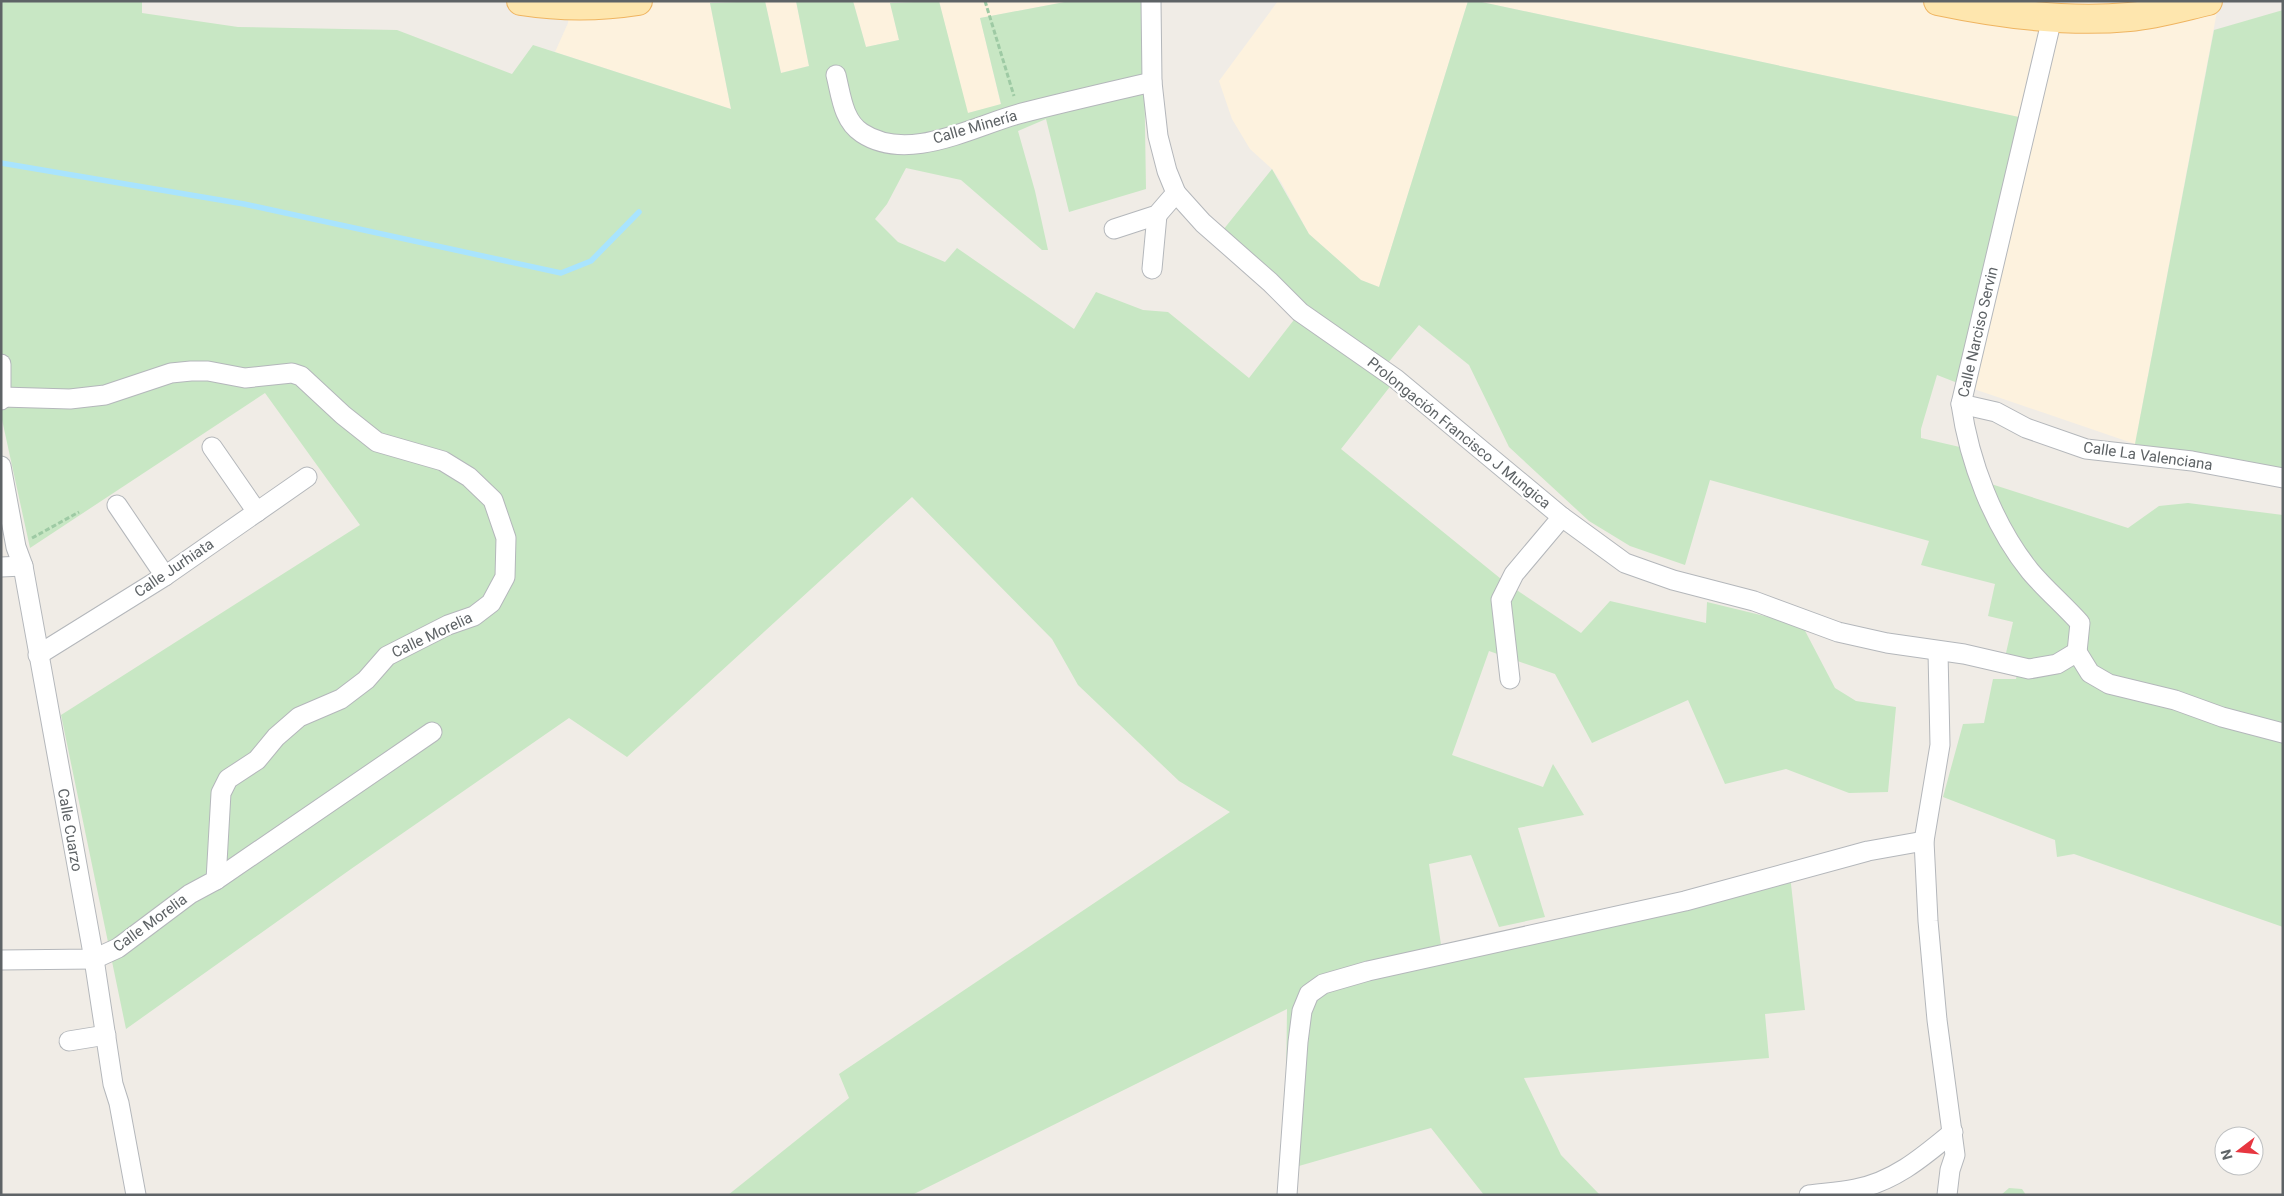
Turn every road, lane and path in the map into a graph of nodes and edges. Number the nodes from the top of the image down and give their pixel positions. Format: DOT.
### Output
graph roads {
  1 [pos="522,1"];
  2 [pos="638,1"];
  3 [pos="985,1"];
  4 [pos="1151,1"];
  5 [pos="1938,1"];
  6 [pos="2208,1"];
  7 [pos="2052,18"];
  8 [pos="836,75"];
  9 [pos="1152,82"];
  10 [pos="1020,114"];
  11 [pos="1176,192"];
  12 [pos="1157,215"];
  13 [pos="1114,229"];
  14 [pos="1152,269"];
  15 [pos="1,364"];
  16 [pos="1,398"];
  17 [pos="1961,404"];
  18 [pos="212,447"];
  19 [pos="1,466"];
  20 [pos="307,477"];
  21 [pos="2283,478"];
  22 [pos="117,505"];
  23 [pos="79,512"];
  24 [pos="257,512"];
  25 [pos="1562,517"];
  26 [pos="16,547"];
  27 [pos="24,566"];
  28 [pos="1,567"];
  29 [pos="164,576"];
  30 [pos="1938,652"];
  31 [pos="2077,652"];
  32 [pos="38,655"];
  33 [pos="1510,679"];
  34 [pos="432,732"];
  35 [pos="2283,733"];
  36 [pos="1924,841"];
  37 [pos="216,880"];
  38 [pos="94,959"];
  39 [pos="1,960"];
  40 [pos="106,1035"];
  41 [pos="69,1041"];
  42 [pos="1953,1132"];
  43 [pos="136,1195"];
  44 [pos="1287,1195"];
  45 [pos="1809,1195"];
  46 [pos="1947,1195"];
  1 -- 2 [label="main road"];
  3 -- 10 [label="path"];
  4 -- 9 [label="street, Prolongación Francisco J Mungica"];
  5 -- 7 [label="main road"];
  6 -- 7 [label="main road"];
  7 -- 17 [label="street, Calle Narciso Servin"];
  8 -- 10 [label="street, Calle Minería"];
  9 -- 10 [label="street, Calle Minería"];
  9 -- 11 [label="street, Prolongación Francisco J Mungica"];
  11 -- 12 [label="street"];
  11 -- 25 [label="street, Prolongación Francisco J Mungica"];
  12 -- 13 [label="street"];
  12 -- 14 [label="street"];
  15 -- 16 [label="street"];
  16 -- 37 [label="street, Calle Morelia"];
  17 -- 21 [label="street, Calle La Valenciana"];
  17 -- 31 [label="street, Calle Narciso Servin"];
  18 -- 24 [label="street"];
  19 -- 26 [label="street, Calle Cuarzo"];
  20 -- 24 [label="street, Calle Jurhiata"];
  22 -- 29 [label="street"];
  23 -- 26 [label="path"];
  24 -- 29 [label="street, Calle Jurhiata"];
  25 -- 30 [label="street, Prolongación Francisco J Mungica"];
  25 -- 33 [label="street"];
  26 -- 27 [label="street, Calle Cuarzo"];
  27 -- 28 [label="street"];
  27 -- 32 [label="street, Calle Cuarzo"];
  29 -- 32 [label="street, Calle Jurhiata"];
  30 -- 31 [label="street"];
  30 -- 36 [label="street"];
  31 -- 35 [label="street"];
  32 -- 38 [label="street, Calle Cuarzo"];
  34 -- 37 [label="street"];
  36 -- 42 [label="street"];
  36 -- 44 [label="street"];
  37 -- 38 [label="street, Calle Morelia"];
  38 -- 39 [label="street, Calle Morelia"];
  38 -- 40 [label="street, Calle Cuarzo"];
  40 -- 41 [label="street"];
  40 -- 43 [label="street, Calle Cuarzo"];
  42 -- 45 [label="street"];
  42 -- 46 [label="street"];
}
